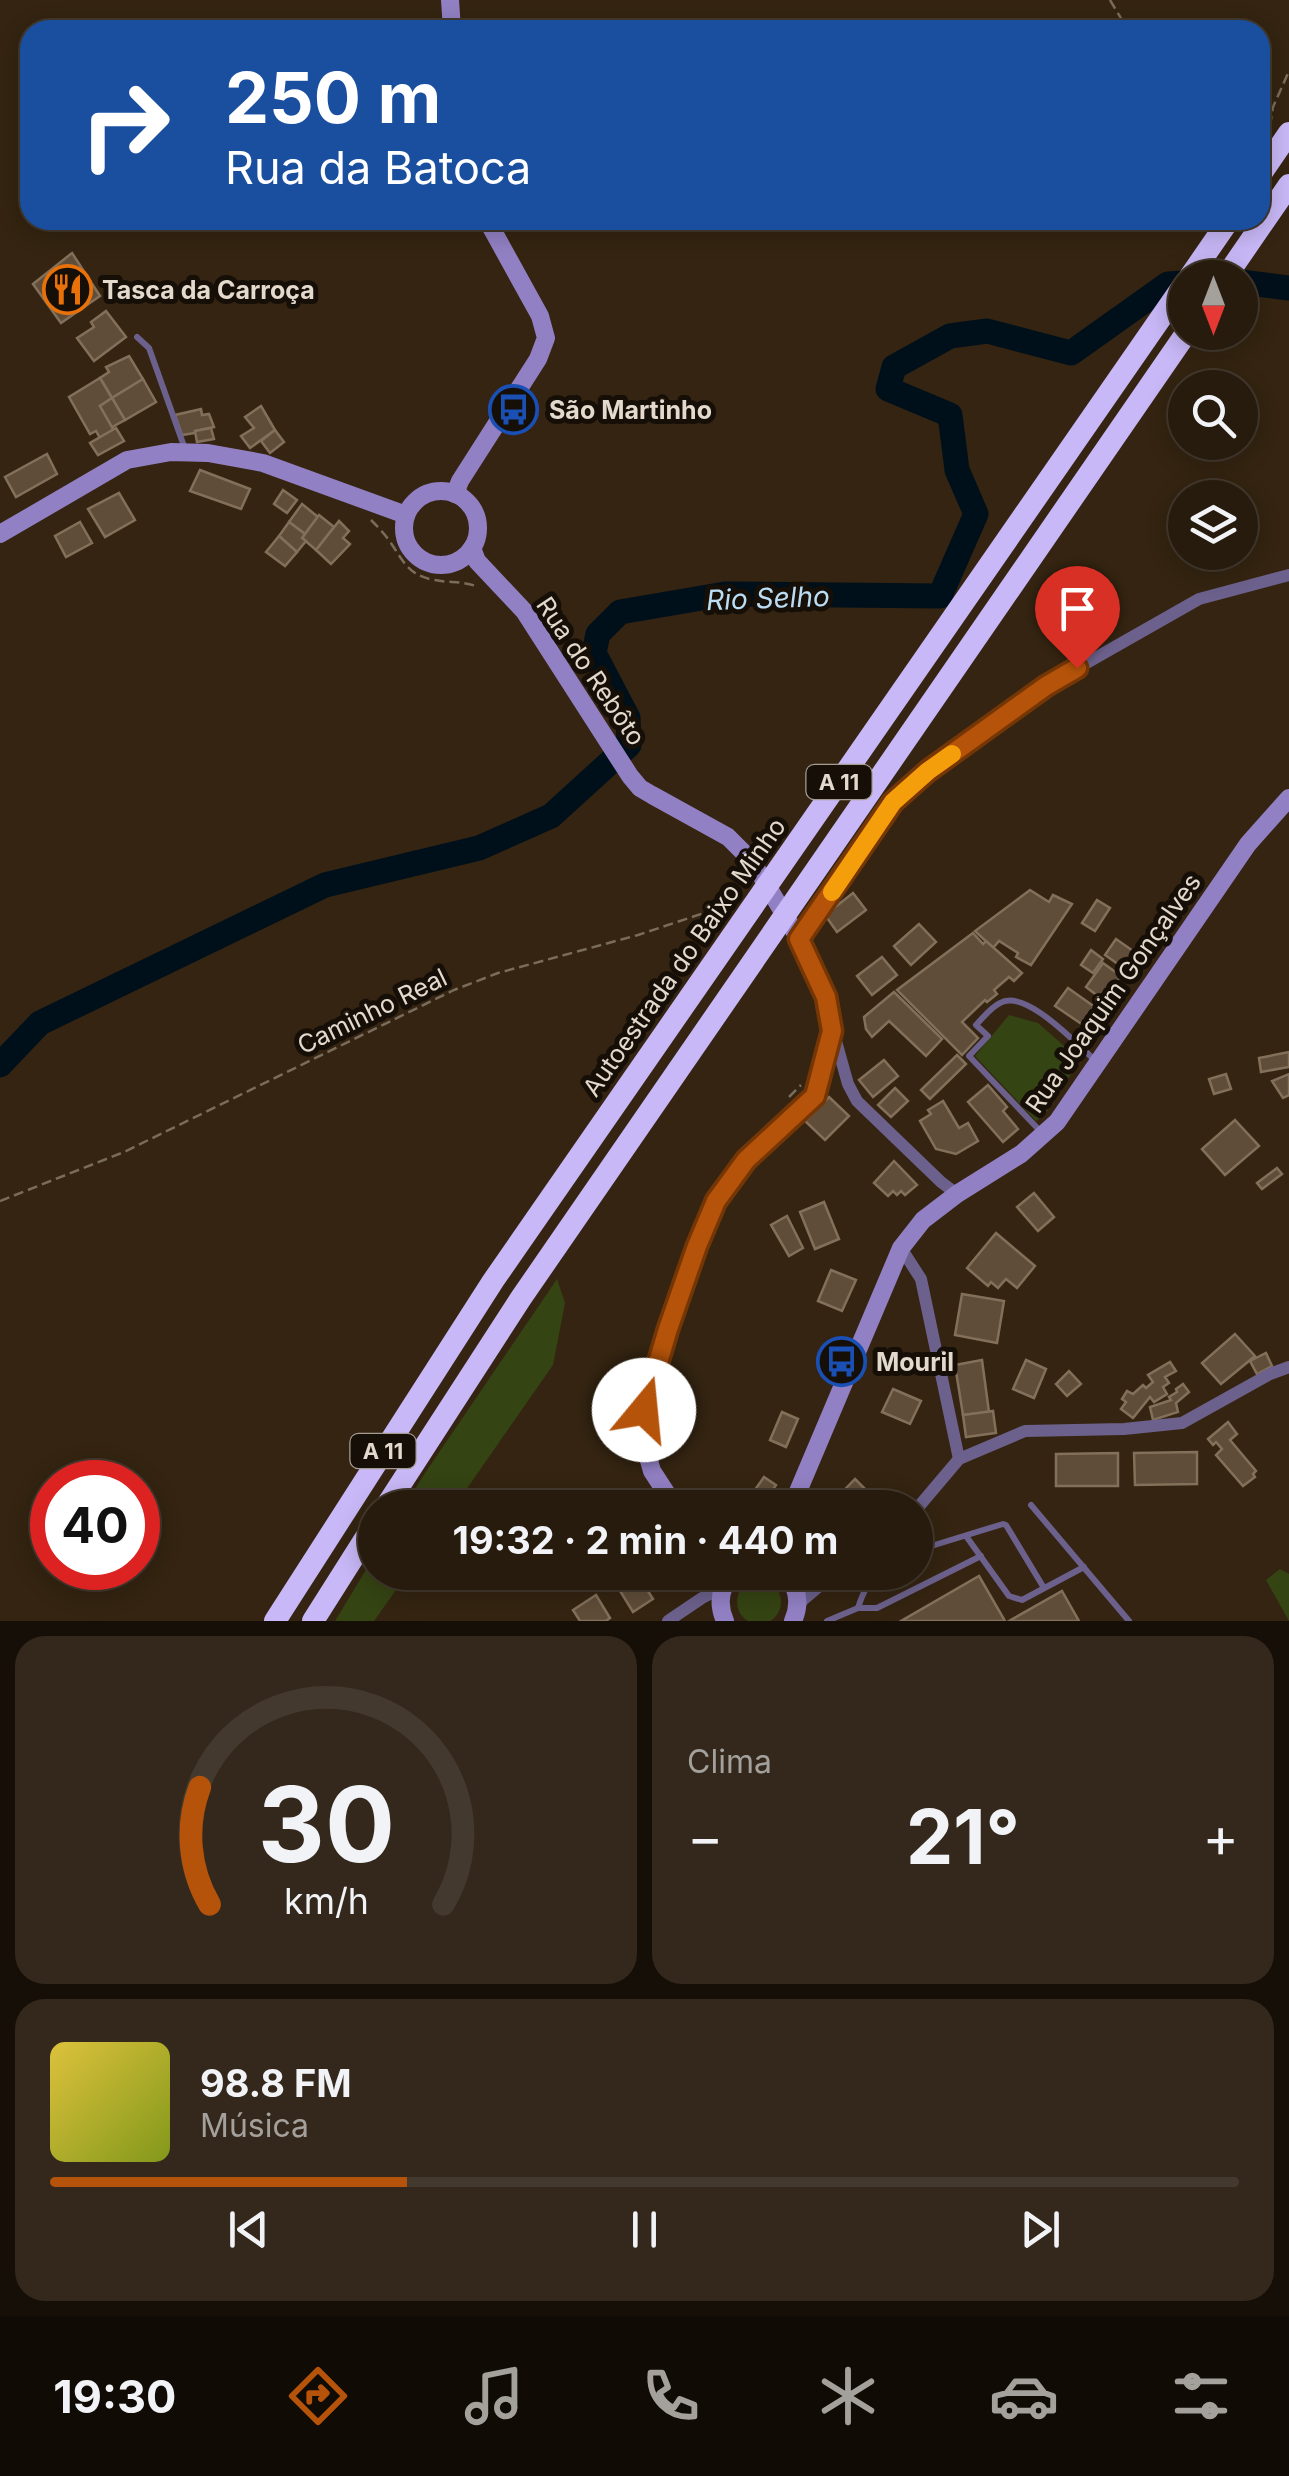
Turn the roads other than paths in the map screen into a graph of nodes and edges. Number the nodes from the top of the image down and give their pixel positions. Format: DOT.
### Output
graph roads {
  1 [pos="1289,185"];
  2 [pos="1282,202"];
  3 [pos="493,230"];
  4 [pos="1221,230"];
  5 [pos="1261,230"];
  6 [pos="1201,260"];
  7 [pos="1239,260"];
  8 [pos="1168,307"];
  9 [pos="137,337"];
  10 [pos="1175,350"];
  11 [pos="186,452"];
  12 [pos="456,494"];
  13 [pos="406,515"];
  14 [pos="0,534"];
  15 [pos="472,548"];
  16 [pos="1289,575"];
  17 [pos="1289,798"];
  18 [pos="799,939"];
  19 [pos="832,1031"];
  20 [pos="1098,1062"];
  21 [pos="1044,1134"];
  22 [pos="957,1194"];
  23 [pos="901,1248"];
  24 [pos="1289,1367"];
  25 [pos="959,1460"];
  26 [pos="397,1490"];
  27 [pos="664,1490"];
  28 [pos="799,1490"];
  29 [pos="933,1490"];
  30 [pos="1032,1505"];
  31 [pos="966,1536"];
  32 [pos="933,1546"];
  33 [pos="358,1549"];
  34 [pos="981,1556"];
  35 [pos="1084,1568"];
  36 [pos="1044,1588"];
  37 [pos="712,1590"];
  38 [pos="723,1590"];
  39 [pos="795,1590"];
  40 [pos="817,1590"];
  41 [pos="865,1590"];
  42 [pos="858,1608"];
  43 [pos="848,1612"];
  44 [pos="797,1616"];
  45 [pos="721,1618"];
  46 [pos="829,1620"];
  47 [pos="275,1621"];
  48 [pos="312,1621"];
  49 [pos="668,1621"];
  50 [pos="852,1621"];
  51 [pos="1128,1621"];
  1 -- 2 [label="highway"];
  3 -- 12 [label="street"];
  4 -- 6 [label="highway, Autoestrada do Baixo Minho / A 11"];
  5 -- 7 [label="highway"];
  8 -- 47 [label="highway, Autoestrada do Baixo Minho / A 11"];
  9 -- 11 [label="lane"];
  10 -- 26 [label="highway, A 11"];
  11 -- 13 [label="street"];
  11 -- 14 [label="street"];
  12 -- 13 [label="street"];
  12 -- 15 [label="street"];
  13 -- 15 [label="street"];
  15 -- 18 [label="street, Rua do Rebôto"];
  16 -- 18 [label="street"];
  17 -- 20 [label="street, Rua Joaquim Gonçalves"];
  18 -- 19 [label="street"];
  19 -- 22 [label="street"];
  19 -- 27 [label="street"];
  20 -- 21 [label="street, Rua Joaquim Gonçalves"];
  20 -- 21 [label="lane"];
  21 -- 22 [label="street, Rua Joaquim Gonçalves"];
  22 -- 23 [label="street, Rua Joaquim Gonçalves"];
  23 -- 25 [label="street"];
  23 -- 28 [label="street, Rua Joaquim Gonçalves"];
  24 -- 25 [label="street"];
  25 -- 29 [label="street"];
  30 -- 35 [label="lane"];
  31 -- 32 [label="lane"];
  31 -- 34 [label="lane"];
  31 -- 36 [label="lane"];
  33 -- 48 [label="highway"];
  34 -- 36 [label="lane"];
  34 -- 42 [label="lane"];
  35 -- 36 [label="lane"];
  35 -- 51 [label="lane"];
  37 -- 49 [label="street"];
  38 -- 45 [label="street"];
  39 -- 44 [label="street"];
  40 -- 44 [label="street"];
  41 -- 42 [label="lane"];
  42 -- 43 [label="lane"];
  43 -- 46 [label="lane"];
  43 -- 50 [label="lane"];
}
